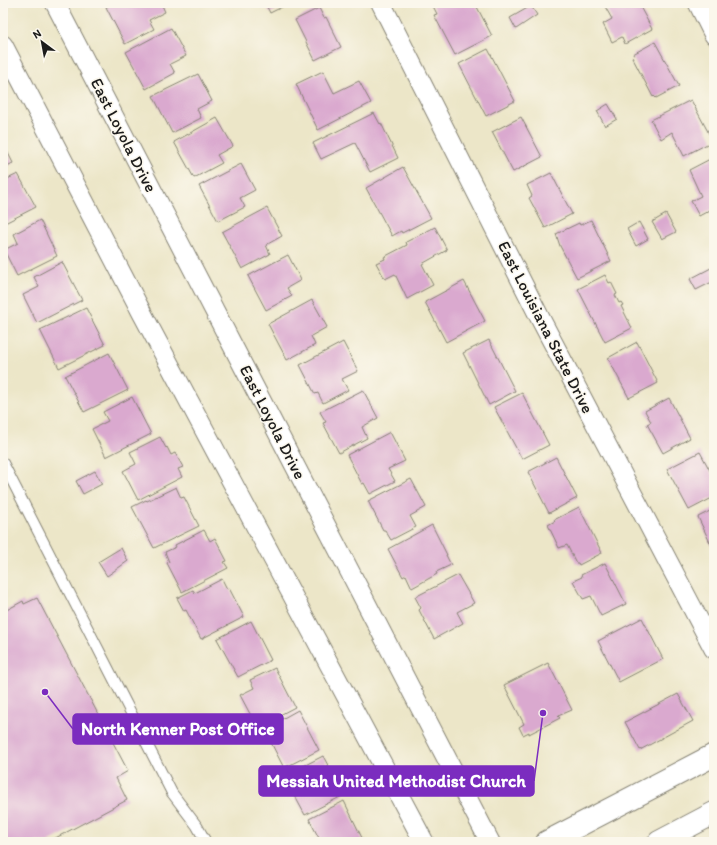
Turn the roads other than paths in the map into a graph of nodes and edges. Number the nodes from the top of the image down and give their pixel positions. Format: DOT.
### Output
graph roads {
  1 [pos="55,3"];
  2 [pos="381,3"];
  3 [pos="698,3"];
  4 [pos="714,35"];
  5 [pos="3,45"];
  6 [pos="3,463"];
  7 [pos="714,649"];
  8 [pos="714,755"];
  9 [pos="714,813"];
  10 [pos="206,842"];
  11 [pos="424,842"];
  12 [pos="490,842"];
  13 [pos="548,842"];
  14 [pos="659,842"];
  1 -- 12 [label="street, East Loyola Drive"];
  2 -- 7 [label="street, East Louisiana State Drive"];
  3 -- 4 [label="street"];
  5 -- 11 [label="street"];
  6 -- 10 [label="lane"];
  8 -- 13 [label="main road"];
  9 -- 14 [label="main road"];
}
